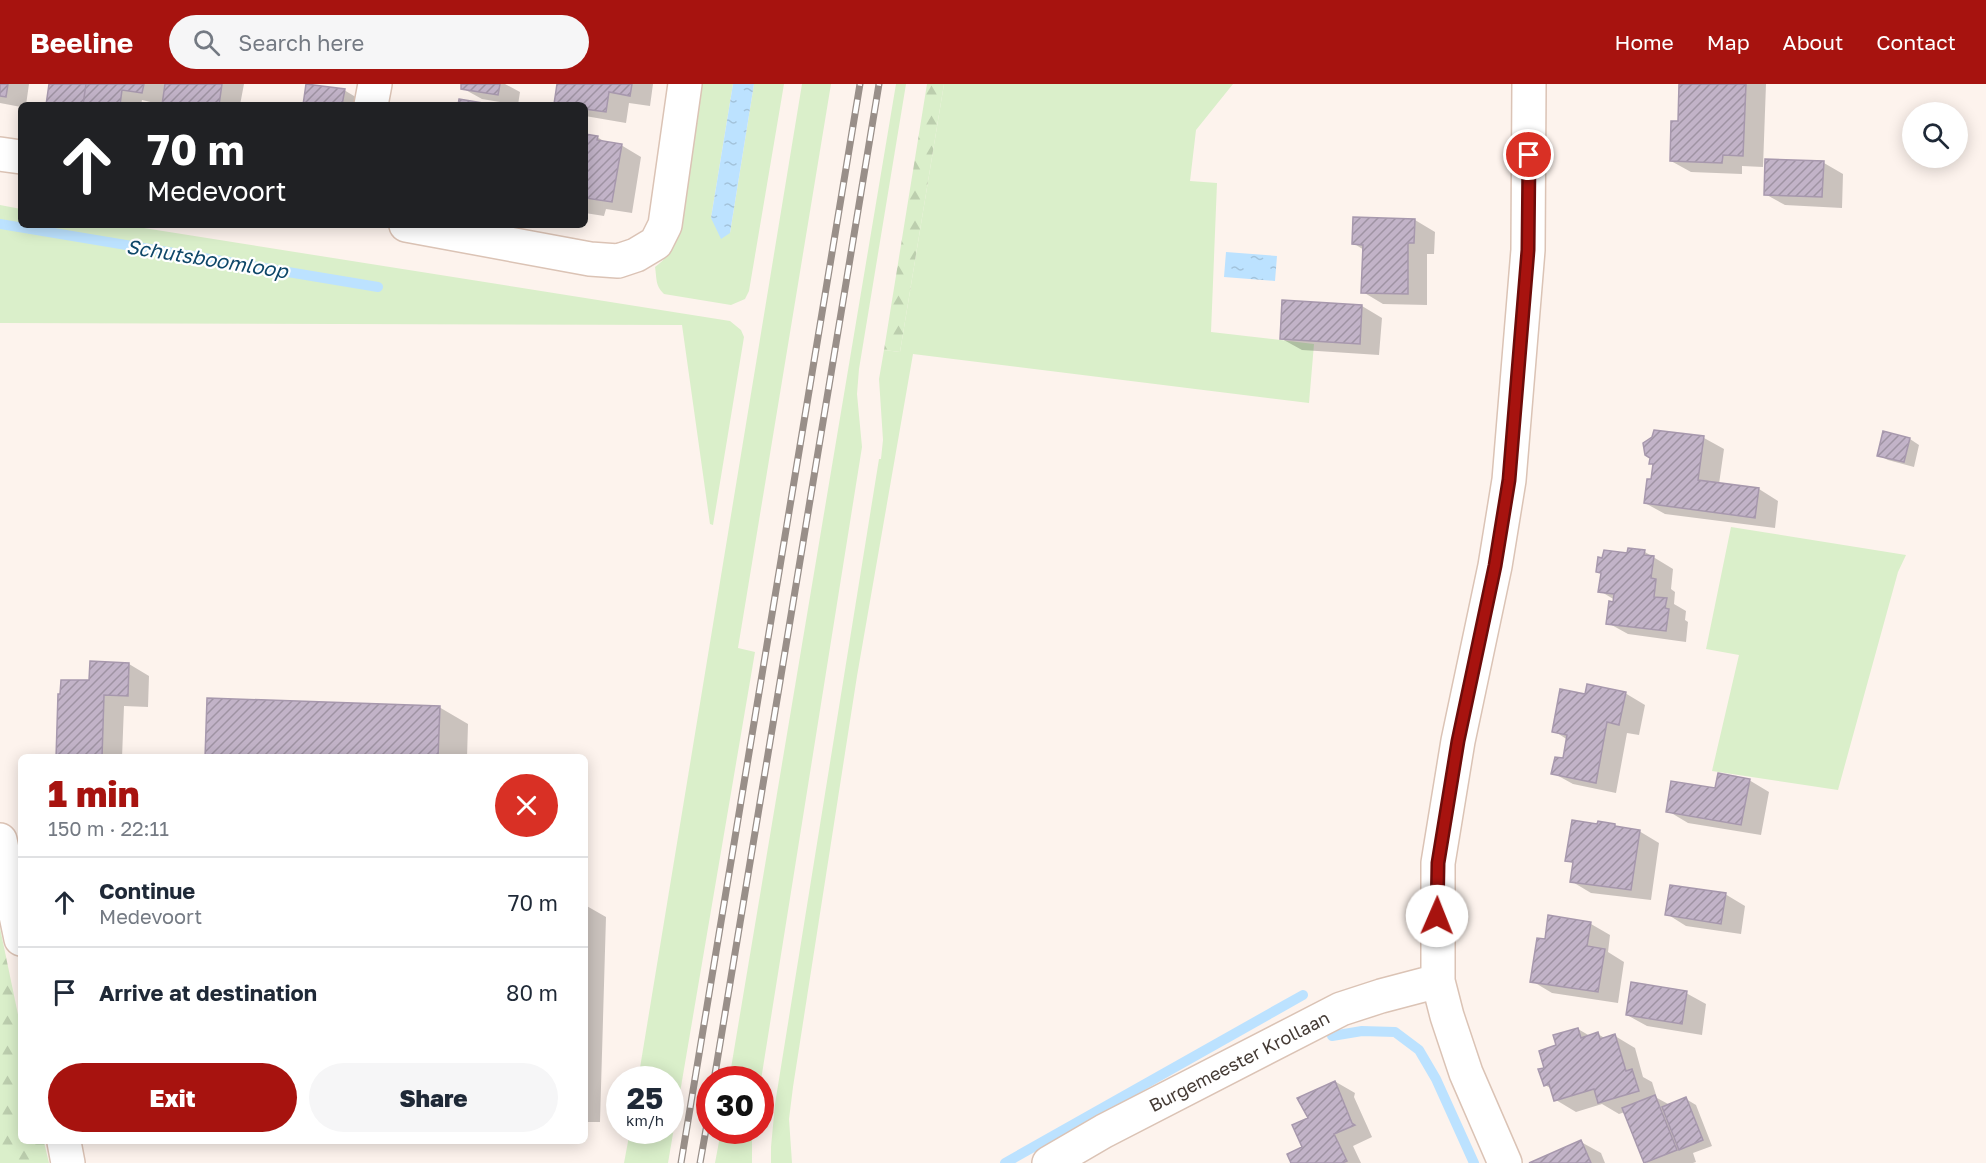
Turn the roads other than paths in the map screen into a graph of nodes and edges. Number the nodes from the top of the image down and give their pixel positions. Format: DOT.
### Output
graph roads {
  1 [pos="375,84"];
  2 [pos="685,84"];
  3 [pos="1529,84"];
  4 [pos="372,102"];
  5 [pos="0,154"];
  6 [pos="18,157"];
  7 [pos="422,228"];
  8 [pos="0,840"];
  9 [pos="18,925"];
  10 [pos="1438,981"];
  11 [pos="64,1144"];
  12 [pos="68,1163"];
  13 [pos="1049,1163"];
  14 [pos="1505,1163"];
  1 -- 4 [label="street"];
  2 -- 7 [label="street"];
  3 -- 10 [label="street"];
  5 -- 6 [label="street"];
  8 -- 9 [label="street"];
  10 -- 13 [label="street, Burgemeester Krollaan"];
  10 -- 14 [label="street"];
  11 -- 12 [label="street"];
}
